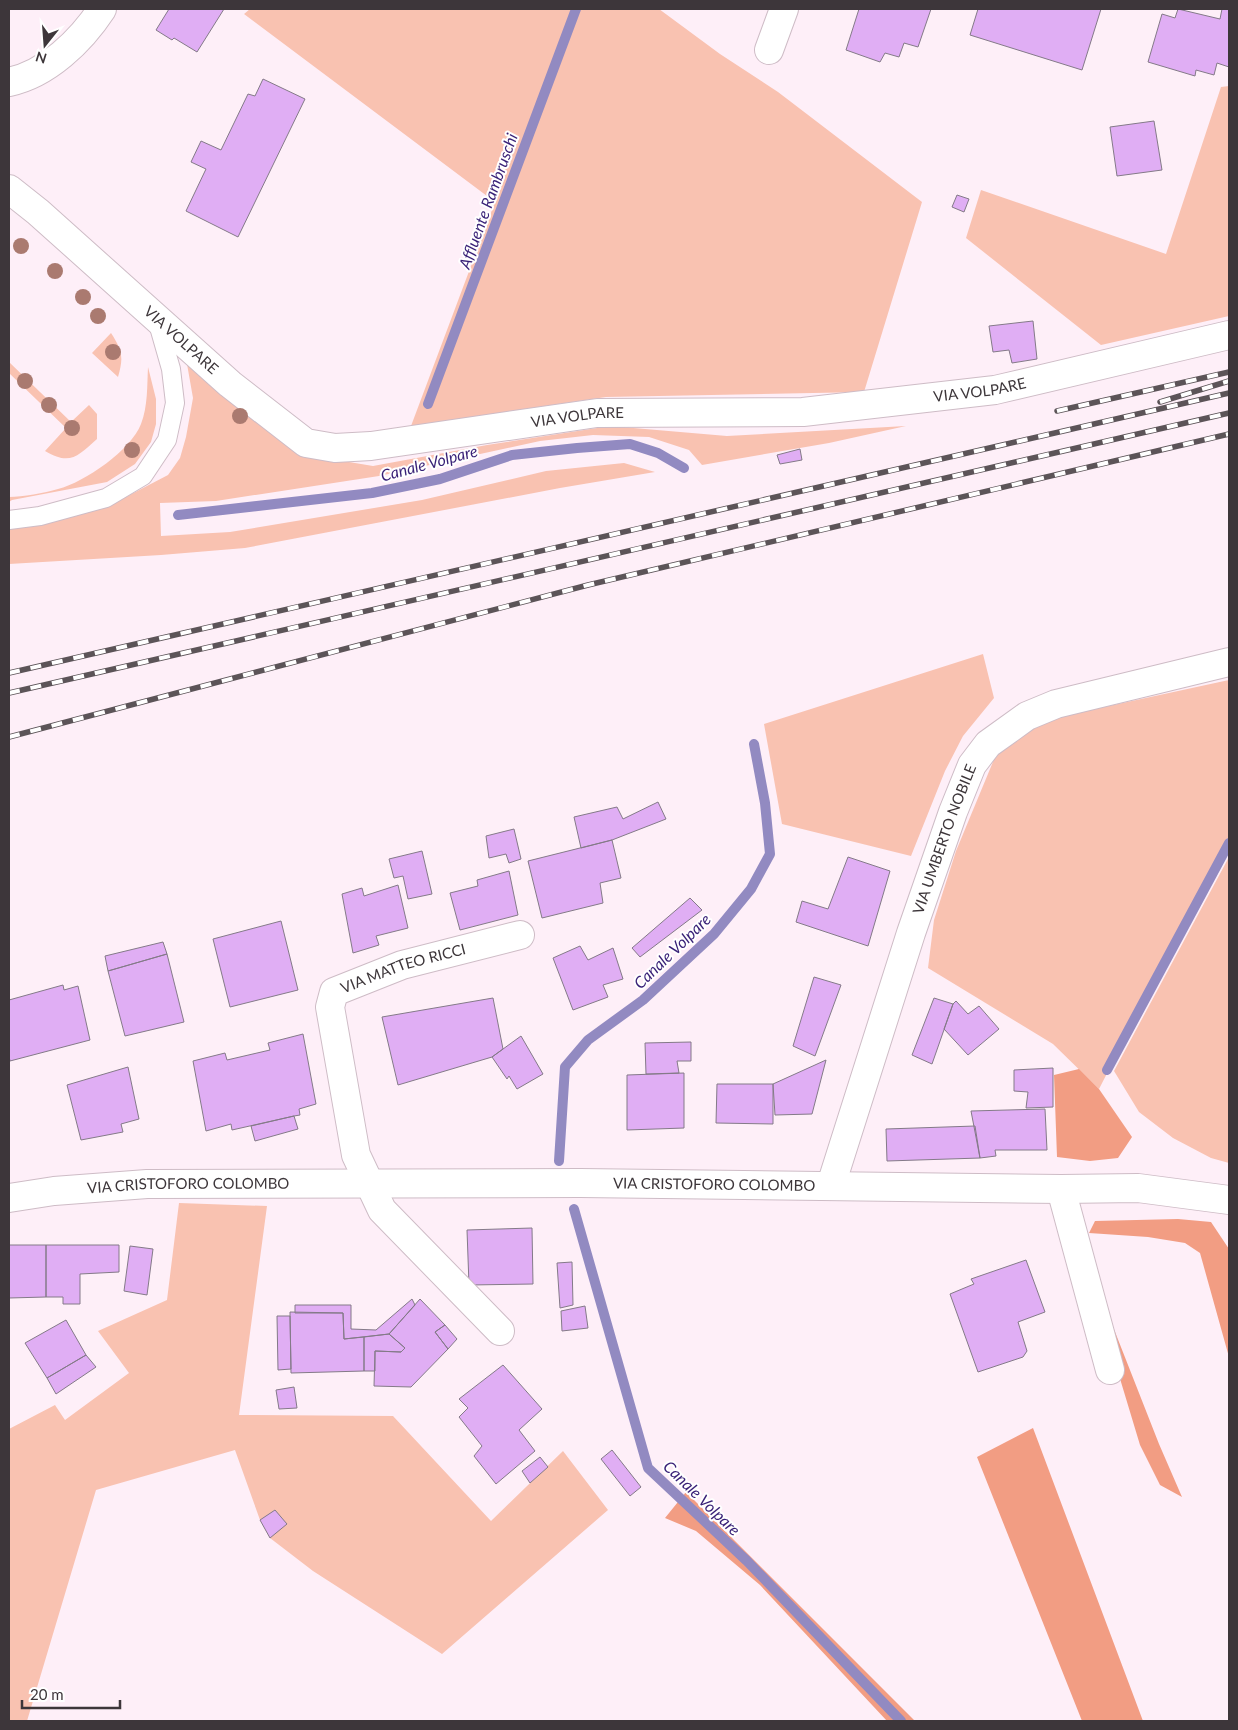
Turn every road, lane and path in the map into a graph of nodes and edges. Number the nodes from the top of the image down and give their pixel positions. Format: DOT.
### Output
graph roads {
  1 [pos="102,9"];
  2 [pos="784,9"];
  3 [pos="769,50"];
  4 [pos="9,82"];
  5 [pos="10,190"];
  6 [pos="156,318"];
  7 [pos="1229,335"];
  8 [pos="9,520"];
  9 [pos="1229,662"];
  10 [pos="520,935"];
  11 [pos="369,1184"];
  12 [pos="831,1185"];
  13 [pos="1061,1189"];
  14 [pos="9,1198"];
  15 [pos="1229,1200"];
  16 [pos="500,1331"];
  17 [pos="1110,1370"];
  1 -- 4 [label="street"];
  2 -- 3 [label="street"];
  5 -- 6 [label="street, VIA VOLPARE"];
  6 -- 7 [label="street, VIA VOLPARE"];
  6 -- 8 [label="lane"];
  9 -- 12 [label="street, VIA UMBERTO NOBILE"];
  10 -- 11 [label="street, VIA MATTEO RICCI"];
  11 -- 12 [label="street, VIA CRISTOFORO COLOMBO"];
  11 -- 14 [label="street, VIA CRISTOFORO COLOMBO"];
  11 -- 16 [label="street"];
  12 -- 13 [label="street, VIA CRISTOFORO COLOMBO"];
  13 -- 15 [label="street, VIA CRISTOFORO COLOMBO"];
  13 -- 17 [label="street"];
}
